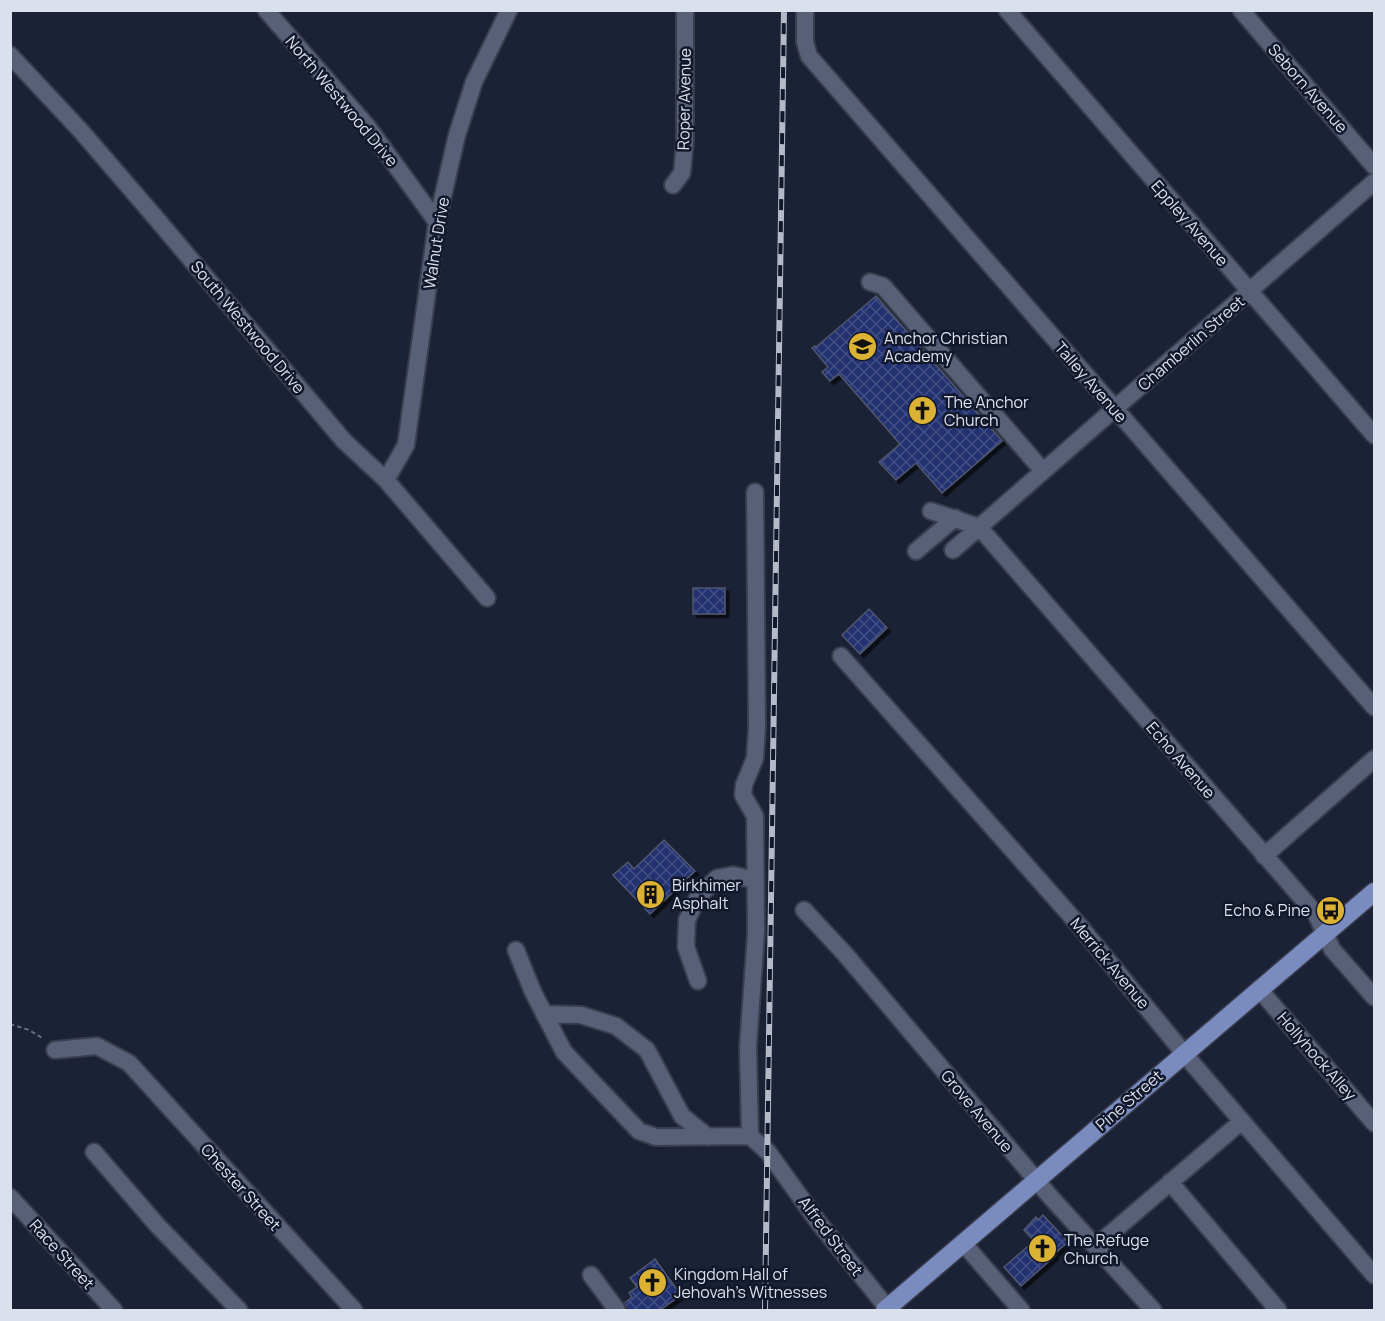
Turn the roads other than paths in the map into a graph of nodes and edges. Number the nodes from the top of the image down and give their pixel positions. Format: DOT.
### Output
graph roads {
  1 [pos="266,10"];
  2 [pos="509,10"];
  3 [pos="686,10"];
  4 [pos="804,10"];
  5 [pos="1007,10"];
  6 [pos="1241,10"];
  7 [pos="10,55"];
  8 [pos="1374,166"];
  9 [pos="1374,182"];
  10 [pos="673,185"];
  11 [pos="437,222"];
  12 [pos="870,282"];
  13 [pos="1250,291"];
  14 [pos="1114,410"];
  15 [pos="1374,435"];
  16 [pos="1042,471"];
  17 [pos="386,480"];
  18 [pos="755,492"];
  19 [pos="931,511"];
  20 [pos="955,518"];
  21 [pos="979,527"];
  22 [pos="953,550"];
  23 [pos="916,551"];
  24 [pos="487,598"];
  25 [pos="841,656"];
  26 [pos="1374,708"];
  27 [pos="1374,759"];
  28 [pos="1264,856"];
  29 [pos="755,880"];
  30 [pos="1374,892"];
  31 [pos="804,910"];
  32 [pos="1324,933"];
  33 [pos="516,950"];
  34 [pos="698,981"];
  35 [pos="1259,989"];
  36 [pos="1374,997"];
  37 [pos="544,1014"];
  38 [pos="55,1050"];
  39 [pos="1184,1053"];
  40 [pos="1242,1121"];
  41 [pos="1374,1123"];
  42 [pos="750,1136"];
  43 [pos="708,1137"];
  44 [pos="94,1152"];
  45 [pos="1037,1180"];
  46 [pos="1170,1182"];
  47 [pos="10,1197"];
  48 [pos="964,1244"];
  49 [pos="1096,1246"];
  50 [pos="591,1275"];
  51 [pos="1374,1275"];
  52 [pos="887,1310"];
  53 [pos="114,1311"];
  54 [pos="239,1311"];
  55 [pos="354,1311"];
  56 [pos="617,1311"];
  57 [pos="1021,1311"];
  58 [pos="1153,1311"];
  59 [pos="1278,1311"];
  1 -- 11 [label="street, North Westwood Drive"];
  2 -- 11 [label="street, Walnut Drive"];
  3 -- 10 [label="street, Roper Avenue"];
  4 -- 14 [label="street, Talley Avenue"];
  5 -- 13 [label="street, Eppley Avenue"];
  6 -- 8 [label="street, Seborn Avenue"];
  7 -- 17 [label="street, South Westwood Drive"];
  9 -- 13 [label="street, Chamberlin Street"];
  11 -- 17 [label="street, Walnut Drive"];
  12 -- 16 [label="street"];
  13 -- 14 [label="street, Chamberlin Street"];
  13 -- 15 [label="street, Eppley Avenue"];
  14 -- 16 [label="street, Chamberlin Street"];
  14 -- 26 [label="street, Talley Avenue"];
  16 -- 21 [label="street, Chamberlin Street"];
  17 -- 24 [label="street, South Westwood Drive"];
  18 -- 29 [label="street"];
  19 -- 20 [label="street"];
  20 -- 21 [label="street"];
  20 -- 23 [label="street"];
  21 -- 22 [label="street, Chamberlin Street"];
  21 -- 28 [label="street, Echo Avenue"];
  25 -- 39 [label="street, Merrick Avenue"];
  27 -- 28 [label="street"];
  28 -- 32 [label="street, Echo Avenue"];
  29 -- 34 [label="street"];
  29 -- 42 [label="street"];
  30 -- 32 [label="main road, Pine Street"];
  31 -- 45 [label="street, Grove Avenue"];
  32 -- 35 [label="main road, Pine Street"];
  32 -- 36 [label="street, Echo Avenue"];
  33 -- 37 [label="street"];
  35 -- 39 [label="main road, Pine Street"];
  35 -- 41 [label="street, Hollyhock Alley"];
  37 -- 43 [label="street"];
  37 -- 43 [label="street"];
  38 -- 55 [label="street, Chester Street"];
  39 -- 40 [label="street, Merrick Avenue"];
  39 -- 45 [label="main road, Pine Street"];
  40 -- 46 [label="street"];
  40 -- 51 [label="street, Merrick Avenue"];
  42 -- 43 [label="street"];
  42 -- 52 [label="street, Alfred Street"];
  44 -- 54 [label="street"];
  45 -- 48 [label="main road, Pine Street"];
  45 -- 49 [label="street, Grove Avenue"];
  46 -- 49 [label="street"];
  46 -- 59 [label="street"];
  47 -- 53 [label="street, Race Street"];
  48 -- 52 [label="main road, Pine Street"];
  48 -- 57 [label="street"];
  49 -- 58 [label="street, Grove Avenue"];
  50 -- 56 [label="street"];
}
